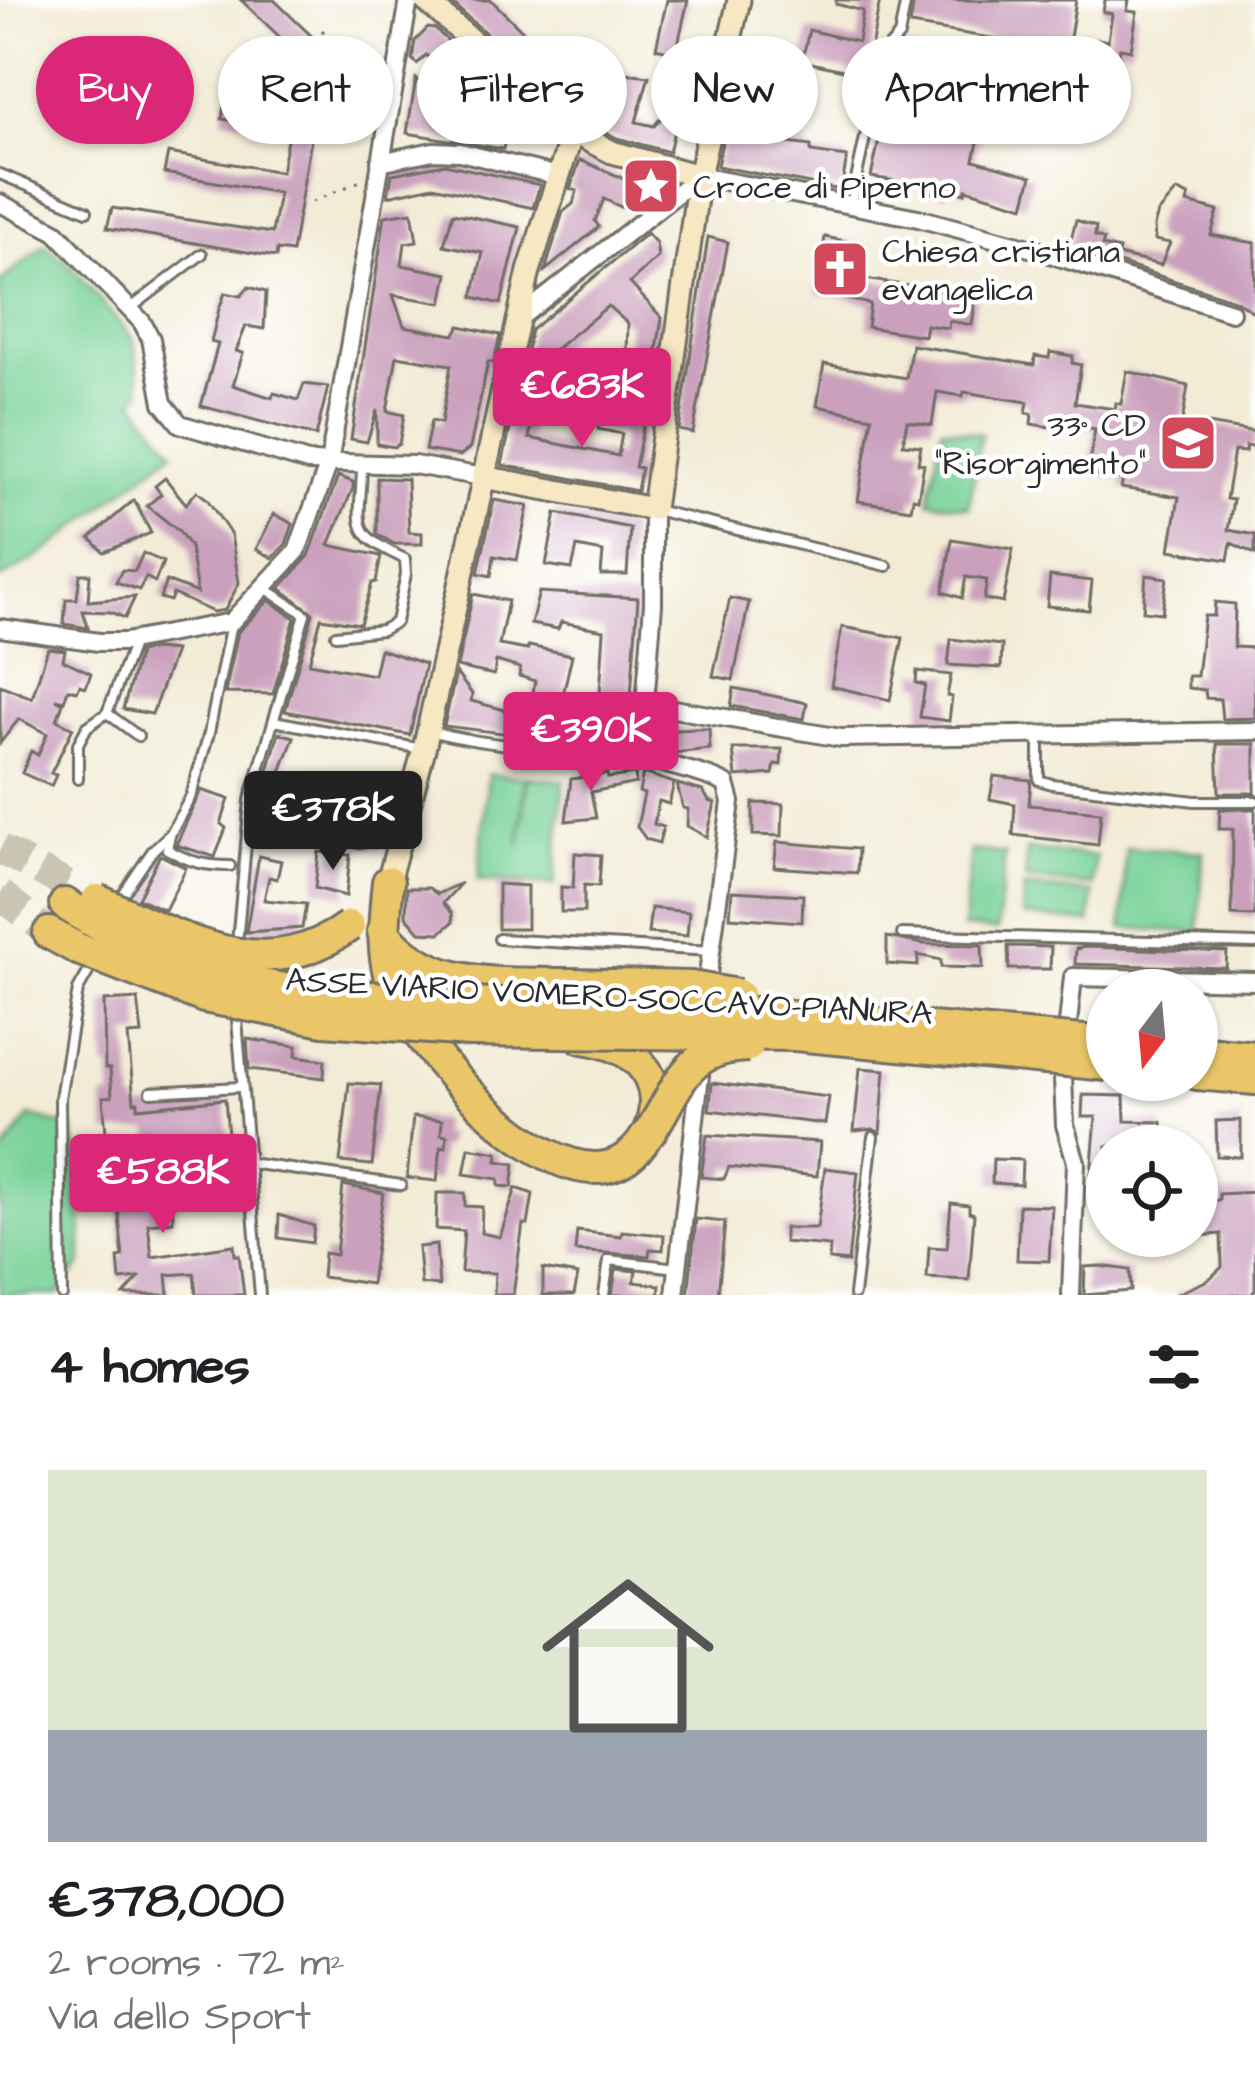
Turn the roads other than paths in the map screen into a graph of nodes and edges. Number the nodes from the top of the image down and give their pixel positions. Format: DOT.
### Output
graph roads {
  1 [pos="409,0"];
  2 [pos="425,0"];
  3 [pos="739,0"];
  4 [pos="906,0"];
  5 [pos="466,36"];
  6 [pos="568,144"];
  7 [pos="598,144"];
  8 [pos="379,168"];
  9 [pos="0,174"];
  10 [pos="558,176"];
  11 [pos="698,176"];
  12 [pos="851,202"];
  13 [pos="0,203"];
  14 [pos="87,212"];
  15 [pos="202,254"];
  16 [pos="130,309"];
  17 [pos="1231,312"];
  18 [pos="522,316"];
  19 [pos="328,464"];
  20 [pos="362,464"];
  21 [pos="483,476"];
  22 [pos="653,509"];
  23 [pos="887,566"];
  24 [pos="262,586"];
  25 [pos="231,622"];
  26 [pos="0,628"];
  27 [pos="336,635"];
  28 [pos="134,640"];
  29 [pos="646,704"];
  30 [pos="107,713"];
  31 [pos="274,721"];
  32 [pos="1255,731"];
  33 [pos="1040,735"];
  34 [pos="138,736"];
  35 [pos="426,740"];
  36 [pos="643,745"];
  37 [pos="78,779"];
  38 [pos="1255,801"];
  39 [pos="171,833"];
  40 [pos="230,866"];
  41 [pos="388,882"];
  42 [pos="89,903"];
  43 [pos="383,931"];
  44 [pos="49,933"];
  45 [pos="902,934"];
  46 [pos="499,939"];
  47 [pos="237,944"];
  48 [pos="1255,944"];
  49 [pos="712,951"];
  50 [pos="84,959"];
  51 [pos="1255,981"];
  52 [pos="707,982"];
  53 [pos="237,1020"];
  54 [pos="1069,1024"];
  55 [pos="546,1032"];
  56 [pos="875,1032"];
  57 [pos="1086,1042"];
  58 [pos="1218,1053"];
  59 [pos="1255,1057"];
  60 [pos="1086,1062"];
  61 [pos="700,1075"];
  62 [pos="1218,1076"];
  63 [pos="1063,1078"];
  64 [pos="1255,1079"];
  65 [pos="240,1087"];
  66 [pos="151,1092"];
  67 [pos="648,1135"];
  68 [pos="873,1137"];
  69 [pos="249,1163"];
  70 [pos="401,1185"];
  71 [pos="678,1268"];
  72 [pos="62,1295"];
  73 [pos="260,1295"];
  74 [pos="604,1295"];
  75 [pos="675,1295"];
  76 [pos="854,1295"];
  77 [pos="1071,1295"];
  1 -- 8 [label="street"];
  2 -- 5 [label="street"];
  3 -- 11 [label="street"];
  4 -- 12 [label="lane"];
  6 -- 10 [label="street"];
  7 -- 11 [label="street"];
  8 -- 10 [label="street"];
  8 -- 19 [label="street"];
  9 -- 14 [label="lane"];
  10 -- 18 [label="street"];
  11 -- 12 [label="street"];
  11 -- 18 [label="street"];
  11 -- 22 [label="street"];
  12 -- 17 [label="street"];
  13 -- 16 [label="street"];
  15 -- 16 [label="lane"];
  16 -- 19 [label="street"];
  18 -- 21 [label="street"];
  19 -- 20 [label="street"];
  19 -- 24 [label="street"];
  20 -- 21 [label="street"];
  20 -- 27 [label="lane"];
  21 -- 22 [label="street"];
  21 -- 35 [label="street"];
  22 -- 23 [label="lane"];
  22 -- 29 [label="street"];
  24 -- 25 [label="street"];
  24 -- 31 [label="lane"];
  25 -- 28 [label="street"];
  25 -- 39 [label="lane"];
  26 -- 28 [label="street"];
  28 -- 30 [label="lane"];
  29 -- 33 [label="street"];
  29 -- 36 [label="street"];
  30 -- 34 [label="lane"];
  30 -- 37 [label="lane"];
  31 -- 35 [label="lane"];
  31 -- 47 [label="lane"];
  32 -- 33 [label="street"];
  33 -- 38 [label="lane"];
  35 -- 36 [label="lane"];
  35 -- 41 [label="street"];
  36 -- 49 [label="street"];
  39 -- 40 [label="lane"];
  39 -- 42 [label="lane"];
  41 -- 42 [label="highway, bridge"];
  41 -- 43 [label="highway"];
  42 -- 56 [label="highway, ASSE VIARIO VOMERO-SOCCAVO-PIANURA, bridge"];
  43 -- 56 [label="highway, bridge"];
  43 -- 67 [label="highway"];
  44 -- 50 [label="highway, ASSE VIARIO VOMERO-SOCCAVO-PIANURA"];
  45 -- 48 [label="lane"];
  46 -- 49 [label="lane"];
  49 -- 52 [label="street"];
  50 -- 55 [label="highway, ASSE VIARIO VOMERO-SOCCAVO-PIANURA, bridge"];
  50 -- 72 [label="lane"];
  51 -- 54 [label="street"];
  53 -- 65 [label="lane"];
  55 -- 56 [label="highway, ASSE VIARIO VOMERO-SOCCAVO-PIANURA, bridge"];
  55 -- 67 [label="highway, bridge"];
  56 -- 57 [label="highway, ASSE VIARIO VOMERO-SOCCAVO-PIANURA, bridge"];
  56 -- 60 [label="highway, ASSE VIARIO VOMERO-SOCCAVO-PIANURA, bridge"];
  56 -- 67 [label="highway, bridge"];
  58 -- 59 [label="highway"];
  61 -- 71 [label="street"];
  62 -- 64 [label="highway"];
  63 -- 77 [label="street"];
  65 -- 66 [label="lane"];
  65 -- 69 [label="lane"];
  68 -- 76 [label="lane"];
  69 -- 70 [label="lane"];
  69 -- 73 [label="lane"];
  71 -- 74 [label="lane"];
  71 -- 75 [label="street"];
}
